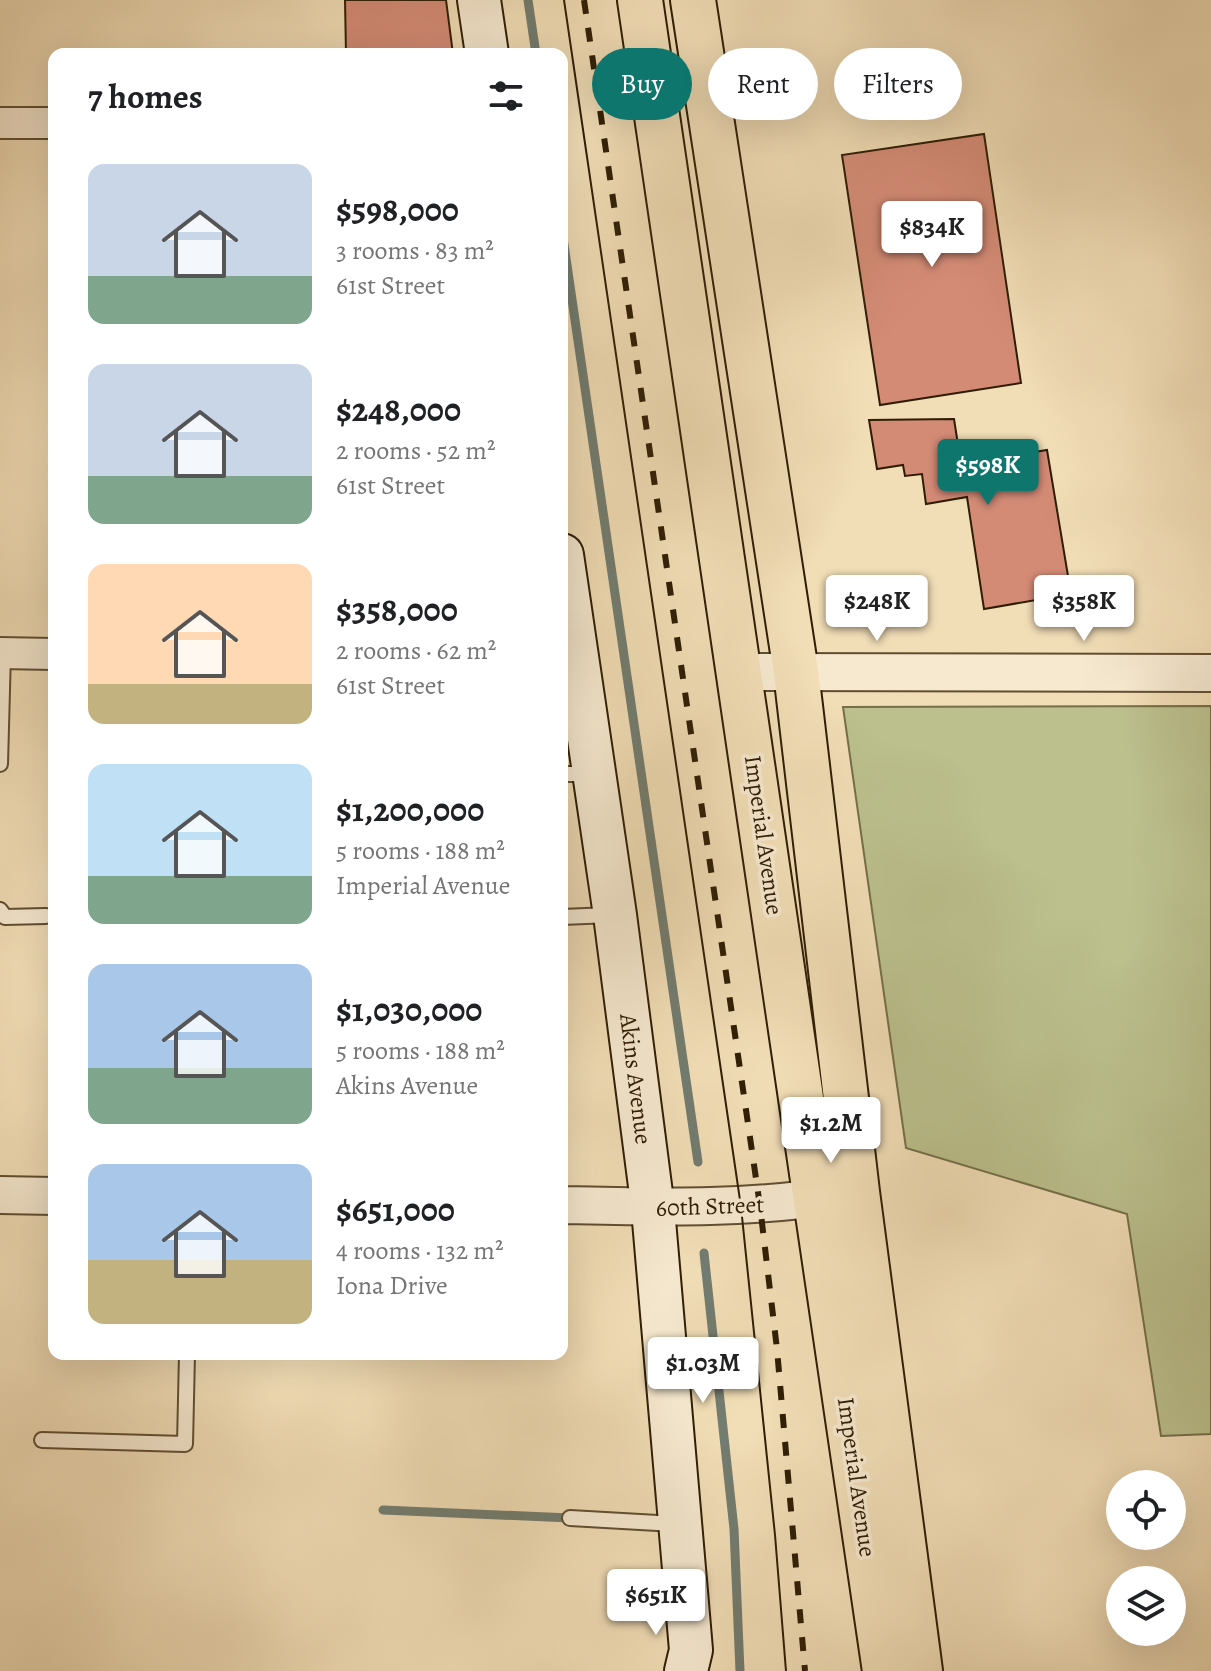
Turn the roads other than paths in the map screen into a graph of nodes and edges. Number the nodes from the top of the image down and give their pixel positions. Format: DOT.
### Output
graph roads {
  1 [pos="479,0"];
  2 [pos="640,0"];
  3 [pos="693,0"];
  4 [pos="486,48"];
  5 [pos="0,123"];
  6 [pos="48,123"];
  7 [pos="568,634"];
  8 [pos="1,653"];
  9 [pos="48,654"];
  10 [pos="570,660"];
  11 [pos="741,672"];
  12 [pos="796,672"];
  13 [pos="1211,673"];
  14 [pos="0,764"];
  15 [pos="579,774"];
  16 [pos="0,910"];
  17 [pos="615,915"];
  18 [pos="46,916"];
  19 [pos="568,917"];
  20 [pos="0,1195"];
  21 [pos="836,1195"];
  22 [pos="48,1196"];
  23 [pos="568,1205"];
  24 [pos="653,1209"];
  25 [pos="187,1360"];
  26 [pos="42,1440"];
  27 [pos="570,1518"];
  28 [pos="679,1524"];
  29 [pos="686,1671"];
  30 [pos="885,1671"];
  31 [pos="920,1671"];
  1 -- 4 [label="main road"];
  2 -- 11 [label="main road, Imperial Avenue"];
  3 -- 12 [label="main road, Imperial Avenue"];
  5 -- 6 [label="street"];
  7 -- 10 [label="main road, Akins Avenue"];
  8 -- 9 [label="street"];
  8 -- 14 [label="lane"];
  10 -- 15 [label="main road, Akins Avenue"];
  11 -- 12 [label="street"];
  11 -- 21 [label="main road, Imperial Avenue"];
  12 -- 13 [label="street"];
  12 -- 21 [label="main road, Imperial Avenue"];
  15 -- 17 [label="main road, Akins Avenue"];
  16 -- 18 [label="lane"];
  17 -- 19 [label="lane"];
  17 -- 24 [label="main road, Akins Avenue"];
  20 -- 22 [label="street"];
  21 -- 24 [label="street, 60th Street"];
  21 -- 30 [label="main road, Imperial Avenue"];
  21 -- 31 [label="main road, Imperial Avenue"];
  23 -- 24 [label="street, 60th Street"];
  24 -- 28 [label="main road, Akins Avenue"];
  25 -- 26 [label="lane"];
  27 -- 28 [label="lane"];
  28 -- 29 [label="main road, Akins Avenue"];
}
